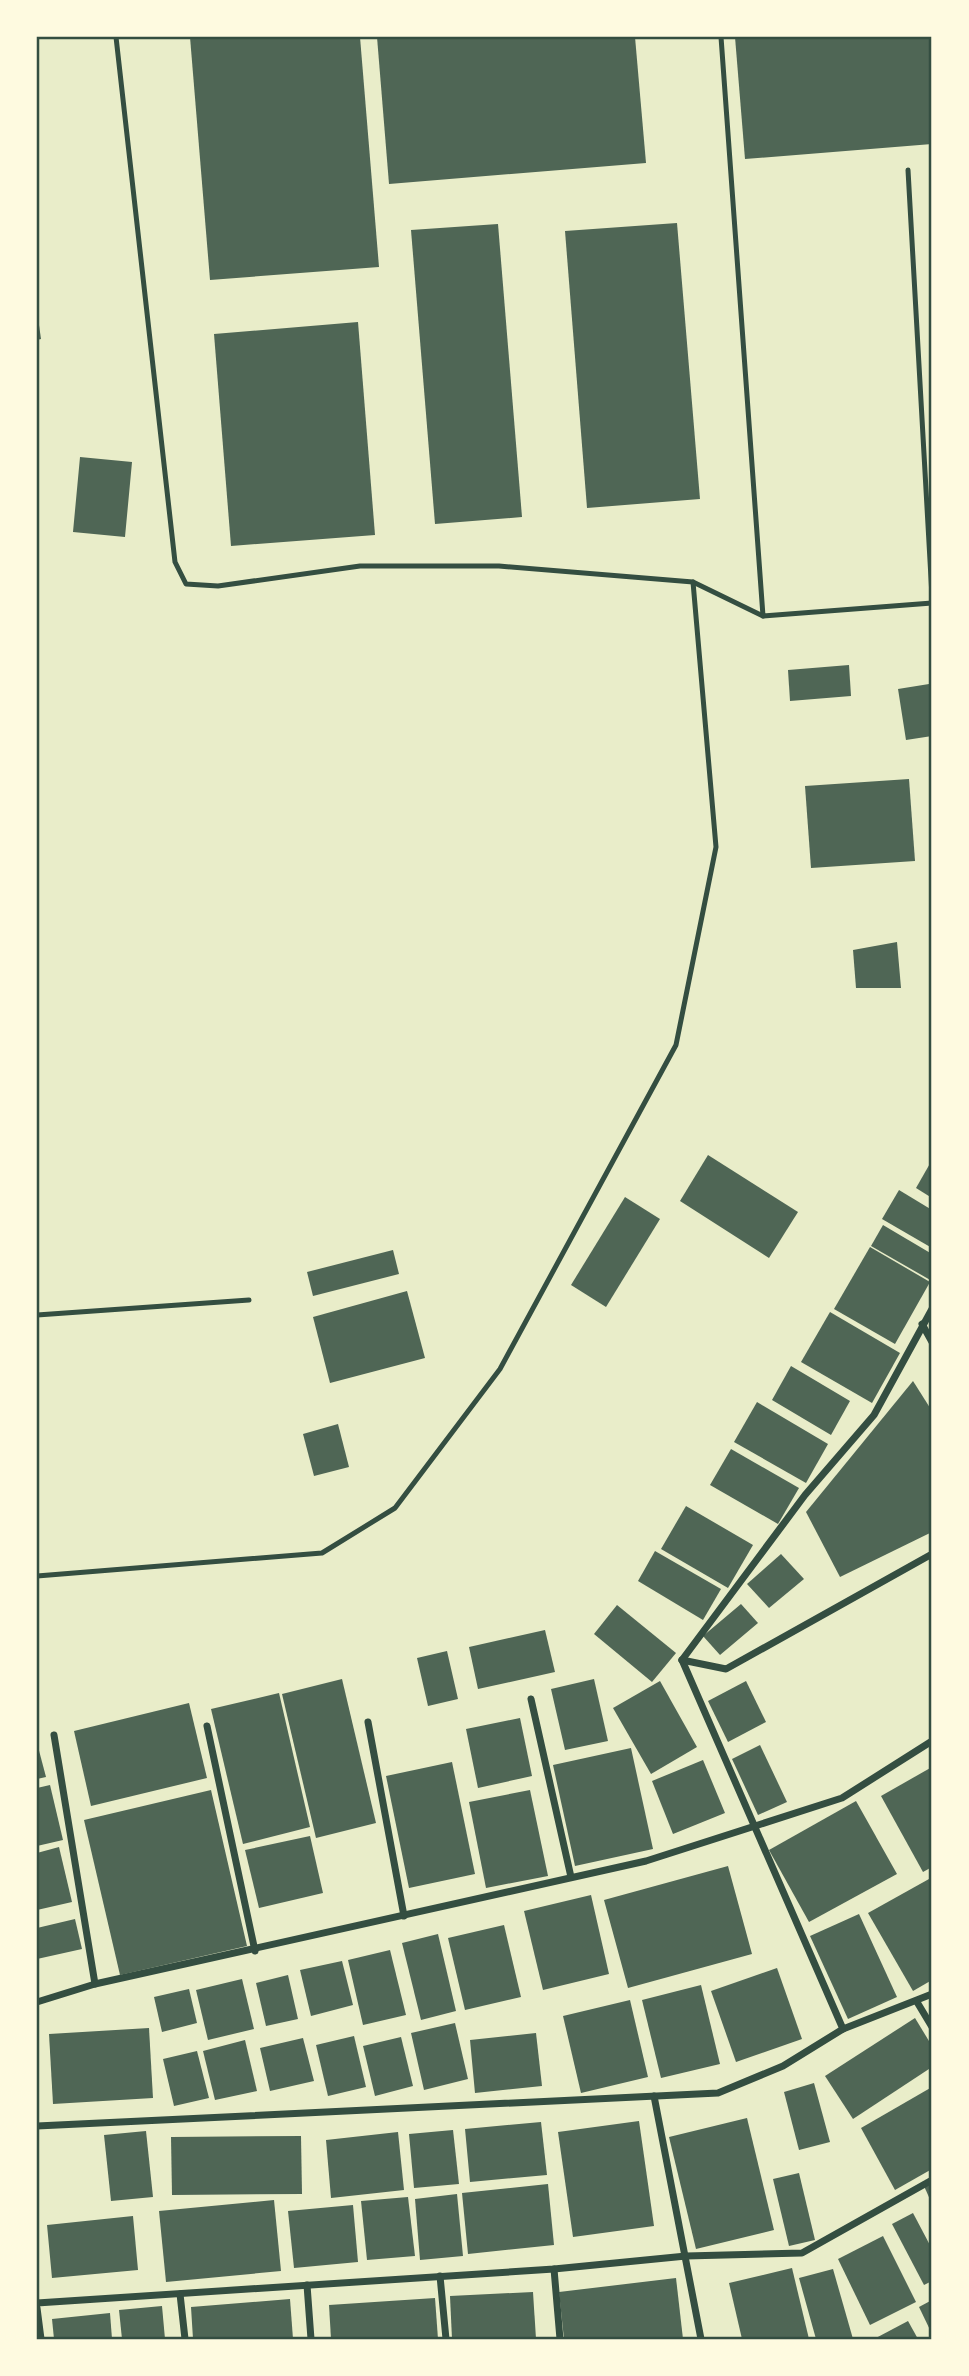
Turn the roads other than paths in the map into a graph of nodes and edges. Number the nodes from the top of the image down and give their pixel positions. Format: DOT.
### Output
graph roads {
  1 [pos="116,37"];
  2 [pos="721,37"];
  3 [pos="908,170"];
  4 [pos="693,582"];
  5 [pos="932,596"];
  6 [pos="932,603"];
  7 [pos="763,616"];
  8 [pos="248,1300"];
  9 [pos="932,1309"];
  10 [pos="37,1315"];
  11 [pos="922,1324"];
  12 [pos="932,1342"];
  13 [pos="932,1554"];
  14 [pos="37,1576"];
  15 [pos="682,1660"];
  16 [pos="531,1699"];
  17 [pos="368,1722"];
  18 [pos="207,1726"];
  19 [pos="54,1735"];
  20 [pos="932,1741"];
  21 [pos="756,1826"];
  22 [pos="571,1877"];
  23 [pos="404,1916"];
  24 [pos="255,1951"];
  25 [pos="95,1984"];
  26 [pos="932,1994"];
  27 [pos="37,2002"];
  28 [pos="917,2002"];
  29 [pos="932,2027"];
  30 [pos="843,2029"];
  31 [pos="654,2096"];
  32 [pos="37,2126"];
  33 [pos="932,2180"];
  34 [pos="686,2256"];
  35 [pos="554,2269"];
  36 [pos="440,2276"];
  37 [pos="307,2285"];
  38 [pos="180,2294"];
  39 [pos="37,2306"];
  40 [pos="41,2339"];
  41 [pos="185,2339"];
  42 [pos="311,2339"];
  43 [pos="446,2339"];
  44 [pos="560,2339"];
  45 [pos="701,2339"];
  1 -- 4 [label="lane"];
  2 -- 7 [label="lane"];
  3 -- 5 [label="lane"];
  4 -- 7 [label="lane"];
  4 -- 14 [label="lane"];
  6 -- 7 [label="lane"];
  8 -- 10 [label="lane"];
  9 -- 11 [label="street"];
  11 -- 12 [label="street"];
  11 -- 15 [label="street"];
  13 -- 15 [label="street"];
  15 -- 21 [label="street"];
  16 -- 22 [label="street"];
  17 -- 23 [label="street"];
  18 -- 24 [label="street"];
  19 -- 25 [label="street"];
  20 -- 21 [label="street"];
  21 -- 22 [label="street"];
  21 -- 30 [label="street"];
  22 -- 23 [label="street"];
  23 -- 24 [label="street"];
  24 -- 25 [label="street"];
  25 -- 27 [label="street"];
  26 -- 28 [label="street"];
  28 -- 29 [label="street"];
  28 -- 30 [label="street"];
  30 -- 31 [label="street"];
  31 -- 32 [label="street"];
  31 -- 34 [label="street"];
  33 -- 34 [label="street"];
  34 -- 35 [label="street"];
  34 -- 45 [label="street"];
  35 -- 36 [label="street"];
  35 -- 44 [label="street"];
  36 -- 37 [label="street"];
  36 -- 43 [label="street"];
  37 -- 38 [label="street"];
  37 -- 42 [label="street"];
  38 -- 39 [label="street"];
  38 -- 41 [label="street"];
  39 -- 40 [label="street"];
}
